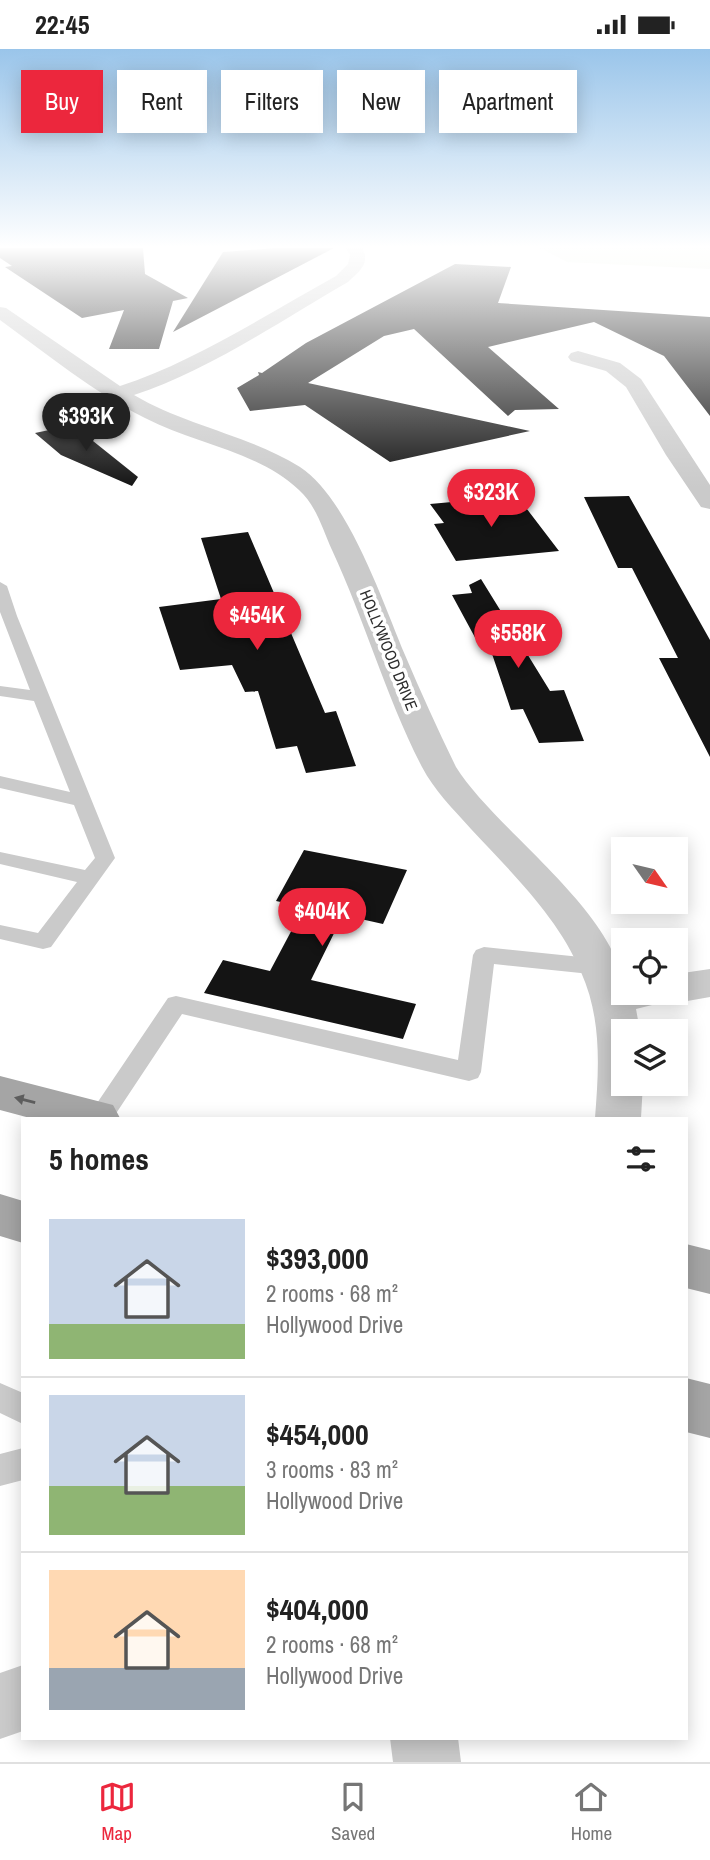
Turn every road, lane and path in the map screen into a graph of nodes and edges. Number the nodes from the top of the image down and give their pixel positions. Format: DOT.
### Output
graph roads {
  1 [pos="22,328"];
  2 [pos="254,328"];
  3 [pos="578,357"];
  4 [pos="119,393"];
  5 [pos="710,502"];
  6 [pos="0,586"];
  7 [pos="0,691"];
  8 [pos="40,697"];
  9 [pos="0,782"];
  10 [pos="82,801"];
  11 [pos="0,858"];
  12 [pos="90,878"];
  13 [pos="0,932"];
  14 [pos="611,974"];
  15 [pos="710,983"];
  16 [pos="611,984"];
  17 [pos="688,986"];
  18 [pos="620,1005"];
  19 [pos="0,1093"];
  20 [pos="94,1117"];
  21 [pos="99,1117"];
  22 [pos="618,1117"];
  23 [pos="0,1215"];
  24 [pos="21,1220"];
  25 [pos="688,1266"];
  26 [pos="710,1272"];
  27 [pos="0,1397"];
  28 [pos="688,1406"];
  29 [pos="21,1408"];
  30 [pos="710,1411"];
  31 [pos="21,1465"];
  32 [pos="0,1470"];
  33 [pos="21,1699"];
  34 [pos="0,1706"];
  35 [pos="424,1740"];
  36 [pos="427,1762"];
  1 -- 4 [label="street, HOLLYWOOD DRIVE"];
  2 -- 4 [label="street"];
  3 -- 5 [label="street"];
  4 -- 14 [label="street, HOLLYWOOD DRIVE"];
  6 -- 8 [label="lane"];
  7 -- 8 [label="lane"];
  8 -- 10 [label="lane"];
  9 -- 10 [label="lane"];
  10 -- 12 [label="lane"];
  11 -- 12 [label="lane"];
  12 -- 13 [label="lane"];
  15 -- 17 [label="street"];
  16 -- 21 [label="lane"];
  18 -- 22 [label="street, HOLLYWOOD DRIVE"];
  20 -- 19 [label="main road, one-way"];
  23 -- 24 [label="main road"];
  25 -- 26 [label="main road"];
  27 -- 29 [label="lane"];
  28 -- 30 [label="main road"];
  31 -- 32 [label="lane"];
  33 -- 34 [label="street"];
  35 -- 36 [label="street"];
}
